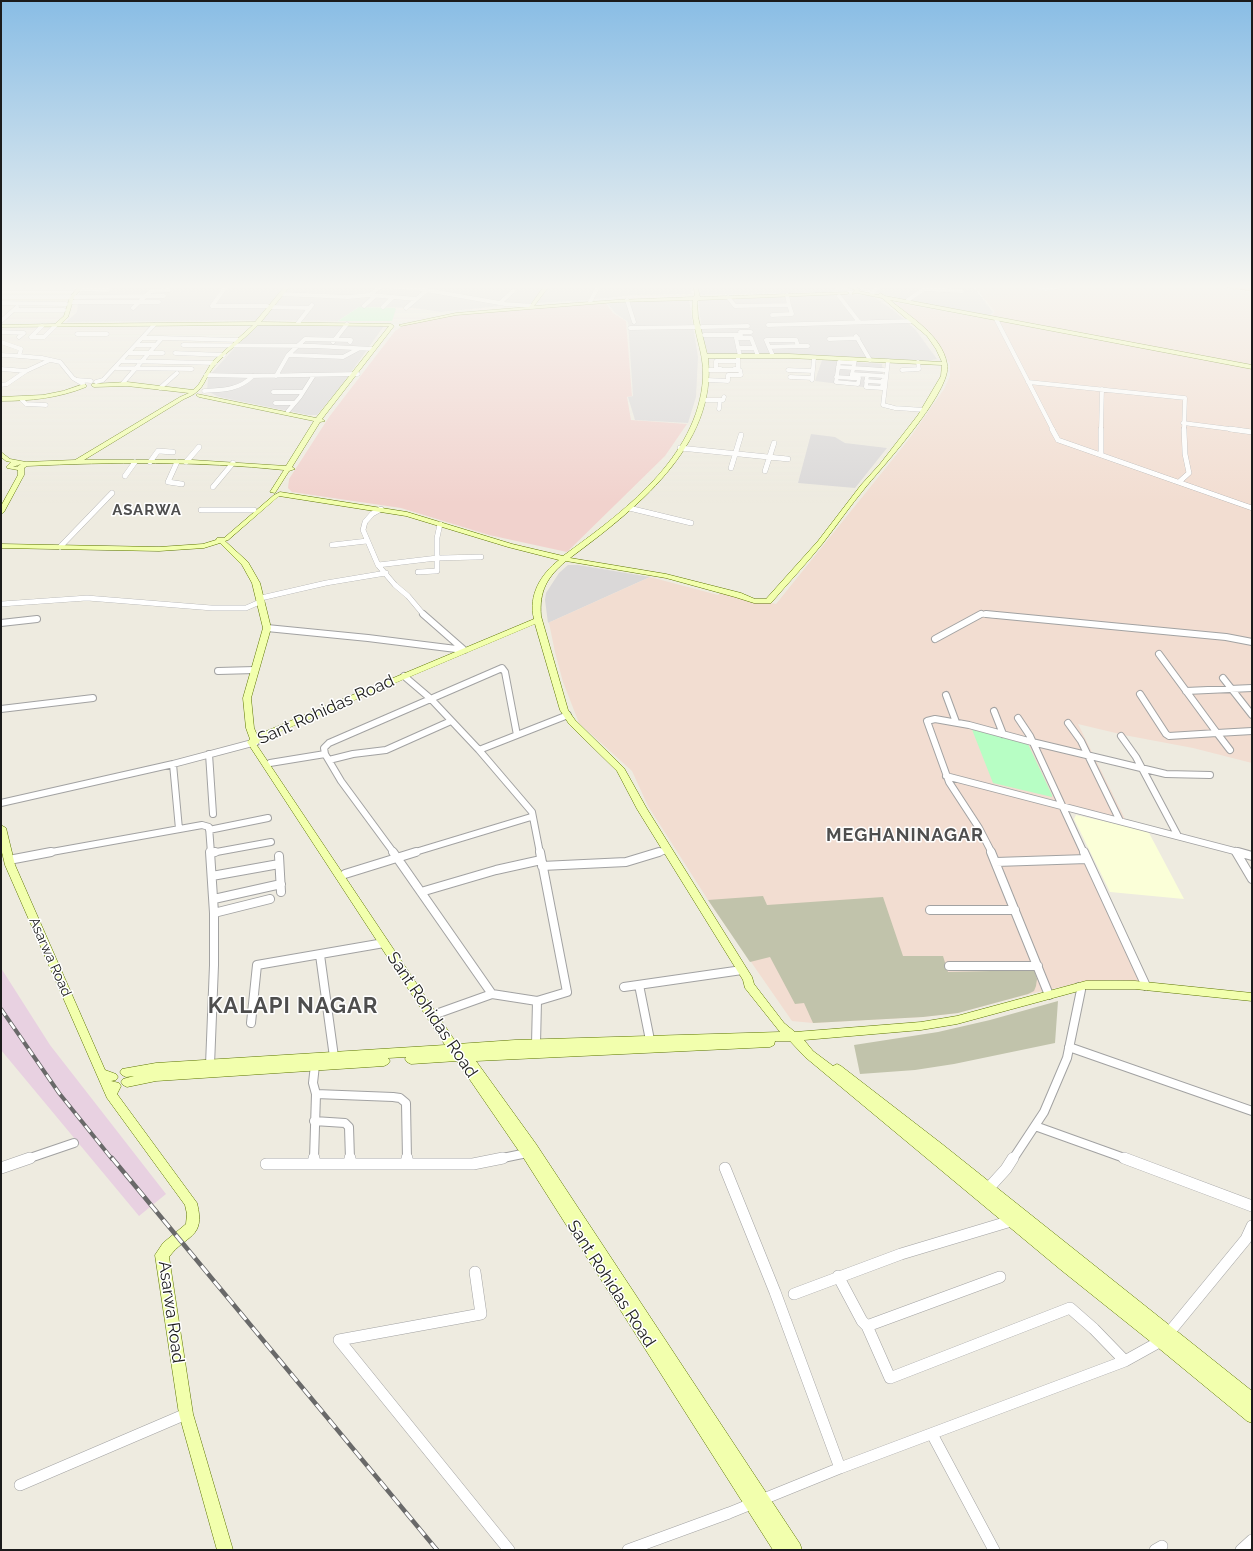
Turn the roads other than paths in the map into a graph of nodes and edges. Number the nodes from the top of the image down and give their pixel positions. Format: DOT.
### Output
graph roads {
  1 [pos="30,357"];
  2 [pos="125,357"];
  3 [pos="146,357"];
  4 [pos="221,357"];
  5 [pos="287,357"];
  6 [pos="367,357"];
  7 [pos="369,357"];
  8 [pos="707,357"];
  9 [pos="707,357"];
  10 [pos="737,357"];
  11 [pos="739,357"];
  12 [pos="806,357"];
  13 [pos="867,357"];
  14 [pos="942,357"];
  15 [pos="1015,357"];
  16 [pos="1201,357"];
  17 [pos="814,358"];
  18 [pos="50,360"];
  19 [pos="122,361"];
  20 [pos="143,361"];
  21 [pos="888,361"];
  22 [pos="869,362"];
  23 [pos="918,362"];
  24 [pos="215,363"];
  25 [pos="854,364"];
  26 [pos="945,364"];
  27 [pos="1252,367"];
  28 [pos="116,368"];
  29 [pos="137,368"];
  30 [pos="1,369"];
  31 [pos="192,369"];
  32 [pos="868,369"];
  33 [pos="711,370"];
  34 [pos="788,370"];
  35 [pos="902,370"];
  36 [pos="26,371"];
  37 [pos="812,371"];
  38 [pos="178,373"];
  39 [pos="356,374"];
  40 [pos="206,375"];
  41 [pos="314,375"];
  42 [pos="867,375"];
  43 [pos="253,376"];
  44 [pos="276,376"];
  45 [pos="852,376"];
  46 [pos="883,376"];
  47 [pos="790,377"];
  48 [pos="836,377"];
  49 [pos="77,380"];
  50 [pos="711,380"];
  51 [pos="1028,382"];
  52 [pos="94,383"];
  53 [pos="125,383"];
  54 [pos="1,385"];
  55 [pos="83,385"];
  56 [pos="160,388"];
  57 [pos="1102,389"];
  58 [pos="273,392"];
  59 [pos="303,392"];
  60 [pos="197,393"];
  61 [pos="1,399"];
  62 [pos="287,399"];
  63 [pos="298,399"];
  64 [pos="22,400"];
  65 [pos="706,400"];
  66 [pos="275,403"];
  67 [pos="294,403"];
  68 [pos="727,404"];
  69 [pos="46,405"];
  70 [pos="925,410"];
  71 [pos="288,411"];
  72 [pos="320,420"];
  73 [pos="1183,423"];
  74 [pos="1252,432"];
  75 [pos="741,435"];
  76 [pos="774,443"];
  77 [pos="199,447"];
  78 [pos="681,450"];
  79 [pos="152,451"];
  80 [pos="158,452"];
  81 [pos="173,452"];
  82 [pos="1,454"];
  83 [pos="734,454"];
  84 [pos="1101,455"];
  85 [pos="769,457"];
  86 [pos="788,459"];
  87 [pos="80,462"];
  88 [pos="135,462"];
  89 [pos="150,462"];
  90 [pos="177,462"];
  91 [pos="186,462"];
  92 [pos="55,463"];
  93 [pos="233,463"];
  94 [pos="11,465"];
  95 [pos="22,465"];
  96 [pos="289,468"];
  97 [pos="731,468"];
  98 [pos="765,471"];
  99 [pos="21,475"];
  100 [pos="124,476"];
  101 [pos="1179,482"];
  102 [pos="182,484"];
  103 [pos="213,487"];
  104 [pos="112,493"];
  105 [pos="276,494"];
  106 [pos="2,504"];
  107 [pos="629,508"];
  108 [pos="1252,508"];
  109 [pos="381,509"];
  110 [pos="201,510"];
  111 [pos="254,510"];
  112 [pos="1,512"];
  113 [pos="691,523"];
  114 [pos="440,524"];
  115 [pos="220,540"];
  116 [pos="367,541"];
  117 [pos="332,544"];
  118 [pos="1,545"];
  119 [pos="62,545"];
  120 [pos="481,557"];
  121 [pos="436,558"];
  122 [pos="566,559"];
  123 [pos="378,565"];
  124 [pos="418,572"];
  125 [pos="386,573"];
  126 [pos="261,599"];
  127 [pos="1,604"];
  128 [pos="37,619"];
  129 [pos="539,622"];
  130 [pos="1,623"];
  131 [pos="267,628"];
  132 [pos="935,638"];
  133 [pos="1252,642"];
  134 [pos="465,651"];
  135 [pos="1159,654"];
  136 [pos="255,670"];
  137 [pos="218,671"];
  138 [pos="405,677"];
  139 [pos="1223,678"];
  140 [pos="1252,688"];
  141 [pos="1232,689"];
  142 [pos="1186,691"];
  143 [pos="946,694"];
  144 [pos="1140,694"];
  145 [pos="93,698"];
  146 [pos="430,699"];
  147 [pos="1,709"];
  148 [pos="994,710"];
  149 [pos="568,715"];
  150 [pos="1252,715"];
  151 [pos="1018,718"];
  152 [pos="451,720"];
  153 [pos="956,722"];
  154 [pos="1068,723"];
  155 [pos="1252,731"];
  156 [pos="1217,733"];
  157 [pos="1003,734"];
  158 [pos="517,735"];
  159 [pos="1120,736"];
  160 [pos="254,741"];
  161 [pos="1032,742"];
  162 [pos="479,750"];
  163 [pos="1230,750"];
  164 [pos="209,754"];
  165 [pos="1088,755"];
  166 [pos="327,757"];
  167 [pos="270,763"];
  168 [pos="174,764"];
  169 [pos="1141,768"];
  170 [pos="1210,775"];
  171 [pos="946,776"];
  172 [pos="1,803"];
  173 [pos="1062,806"];
  174 [pos="213,814"];
  175 [pos="531,817"];
  176 [pos="268,818"];
  177 [pos="1120,821"];
  178 [pos="1,828"];
  179 [pos="179,829"];
  180 [pos="209,830"];
  181 [pos="1178,836"];
  182 [pos="271,842"];
  183 [pos="667,850"];
  184 [pos="1235,851"];
  185 [pos="211,853"];
  186 [pos="1252,856"];
  187 [pos="398,858"];
  188 [pos="9,860"];
  189 [pos="1087,860"];
  190 [pos="996,862"];
  191 [pos="542,863"];
  192 [pos="345,874"];
  193 [pos="212,876"];
  194 [pos="1252,880"];
  195 [pos="421,892"];
  196 [pos="214,899"];
  197 [pos="270,899"];
  198 [pos="930,910"];
  199 [pos="1015,910"];
  200 [pos="214,913"];
  201 [pos="384,943"];
  202 [pos="320,955"];
  203 [pos="949,966"];
  204 [pos="1038,966"];
  205 [pos="742,970"];
  206 [pos="639,985"];
  207 [pos="1146,986"];
  208 [pos="624,987"];
  209 [pos="1080,989"];
  210 [pos="492,994"];
  211 [pos="1049,995"];
  212 [pos="1252,998"];
  213 [pos="537,1001"];
  214 [pos="436,1014"];
  215 [pos="251,1023"];
  216 [pos="798,1038"];
  217 [pos="650,1040"];
  218 [pos="536,1044"];
  219 [pos="1069,1047"];
  220 [pos="461,1053"];
  221 [pos="334,1057"];
  222 [pos="210,1065"];
  223 [pos="315,1065"];
  224 [pos="115,1081"];
  225 [pos="316,1094"];
  226 [pos="1252,1111"];
  227 [pos="314,1121"];
  228 [pos="1036,1126"];
  229 [pos="74,1143"];
  230 [pos="527,1152"];
  231 [pos="407,1163"];
  232 [pos="266,1164"];
  233 [pos="314,1164"];
  234 [pos="350,1164"];
  235 [pos="1,1168"];
  236 [pos="725,1168"];
  237 [pos="985,1193"];
  238 [pos="1252,1206"];
  239 [pos="1011,1221"];
  240 [pos="1252,1226"];
  241 [pos="475,1272"];
  242 [pos="838,1276"];
  243 [pos="1000,1277"];
  244 [pos="794,1294"];
  245 [pos="867,1326"];
  246 [pos="1165,1337"];
  247 [pos="1125,1360"];
  248 [pos="1252,1400"];
  249 [pos="186,1414"];
  250 [pos="1252,1416"];
  251 [pos="932,1434"];
  252 [pos="840,1468"];
  253 [pos="20,1485"];
  254 [pos="756,1502"];
  255 [pos="1252,1540"];
  256 [pos="225,1550"];
  257 [pos="509,1550"];
  258 [pos="628,1550"];
  259 [pos="782,1550"];
  260 [pos="794,1550"];
  261 [pos="994,1550"];
  262 [pos="1241,1550"];
  1 -- 18 [label="street"];
  2 -- 19 [label="street"];
  3 -- 20 [label="street"];
  4 -- 24 [label="street"];
  5 -- 44 [label="street"];
  6 -- 39 [label="street"];
  7 -- 39 [label="street"];
  8 -- 33 [label="street"];
  9 -- 78 [label="street"];
  10 -- 11 [label="street"];
  12 -- 17 [label="street"];
  13 -- 22 [label="street"];
  14 -- 26 [label="street"];
  15 -- 51 [label="street"];
  16 -- 27 [label="street"];
  17 -- 25 [label="street"];
  17 -- 37 [label="street"];
  18 -- 36 [label="street"];
  18 -- 49 [label="street"];
  19 -- 20 [label="street"];
  19 -- 28 [label="street"];
  20 -- 24 [label="street"];
  20 -- 29 [label="street"];
  21 -- 22 [label="street"];
  21 -- 23 [label="street"];
  21 -- 70 [label="street"];
  22 -- 25 [label="street"];
  22 -- 32 [label="street"];
  23 -- 26 [label="street"];
  23 -- 35 [label="street"];
  24 -- 40 [label="street"];
  25 -- 32 [label="street"];
  25 -- 45 [label="street"];
  25 -- 48 [label="street"];
  26 -- 70 [label="street"];
  28 -- 29 [label="street"];
  28 -- 52 [label="street"];
  29 -- 31 [label="street"];
  29 -- 53 [label="street"];
  30 -- 36 [label="street"];
  32 -- 46 [label="street"];
  33 -- 50 [label="street"];
  33 -- 50 [label="street"];
  34 -- 37 [label="street"];
  36 -- 54 [label="street"];
  37 -- 47 [label="street"];
  38 -- 56 [label="street"];
  39 -- 41 [label="street"];
  39 -- 72 [label="street"];
  40 -- 43 [label="street"];
  40 -- 60 [label="street"];
  41 -- 44 [label="street"];
  41 -- 59 [label="street"];
  42 -- 45 [label="street"];
  42 -- 46 [label="street"];
  42 -- 46 [label="street"];
  43 -- 44 [label="street"];
  43 -- 60 [label="street"];
  45 -- 48 [label="street"];
  45 -- 48 [label="street"];
  49 -- 52 [label="street"];
  49 -- 55 [label="street"];
  50 -- 65 [label="street"];
  51 -- 57 [label="street"];
  51 -- 84 [label="street"];
  52 -- 53 [label="street"];
  52 -- 55 [label="street"];
  53 -- 56 [label="street"];
  55 -- 64 [label="street"];
  56 -- 60 [label="street"];
  57 -- 73 [label="street"];
  57 -- 84 [label="street"];
  58 -- 59 [label="street"];
  59 -- 63 [label="street"];
  60 -- 72 [label="street"];
  60 -- 87 [label="street"];
  61 -- 64 [label="street"];
  62 -- 63 [label="street"];
  63 -- 67 [label="street"];
  64 -- 69 [label="street"];
  65 -- 68 [label="street"];
  65 -- 78 [label="street"];
  66 -- 67 [label="street"];
  67 -- 71 [label="street"];
  70 -- 122 [label="street"];
  72 -- 96 [label="street"];
  73 -- 74 [label="street"];
  73 -- 101 [label="street"];
  75 -- 83 [label="street"];
  76 -- 85 [label="street"];
  77 -- 91 [label="street"];
  78 -- 83 [label="street"];
  78 -- 107 [label="street"];
  79 -- 80 [label="street"];
  80 -- 81 [label="street"];
  80 -- 89 [label="street"];
  82 -- 94 [label="street"];
  83 -- 85 [label="street"];
  83 -- 97 [label="street"];
  84 -- 101 [label="street"];
  85 -- 86 [label="street"];
  85 -- 98 [label="street"];
  87 -- 88 [label="street"];
  87 -- 92 [label="street"];
  88 -- 89 [label="street"];
  88 -- 100 [label="street"];
  89 -- 90 [label="street"];
  90 -- 91 [label="street"];
  90 -- 102 [label="street"];
  91 -- 93 [label="street"];
  92 -- 95 [label="street"];
  92 -- 99 [label="street"];
  93 -- 96 [label="street"];
  93 -- 103 [label="street"];
  94 -- 95 [label="street"];
  94 -- 95 [label="street"];
  94 -- 106 [label="street"];
  95 -- 99 [label="street"];
  96 -- 105 [label="street"];
  99 -- 106 [label="street"];
  101 -- 108 [label="street"];
  104 -- 119 [label="street"];
  105 -- 109 [label="street"];
  105 -- 111 [label="street"];
  105 -- 115 [label="street"];
  106 -- 112 [label="street"];
  107 -- 113 [label="street"];
  107 -- 122 [label="street"];
  109 -- 114 [label="street"];
  109 -- 116 [label="street"];
  110 -- 111 [label="street"];
  111 -- 115 [label="street"];
  114 -- 121 [label="street"];
  114 -- 122 [label="street"];
  115 -- 119 [label="street"];
  115 -- 126 [label="street"];
  116 -- 117 [label="street"];
  116 -- 123 [label="street"];
  118 -- 119 [label="street"];
  120 -- 121 [label="street"];
  121 -- 123 [label="street"];
  121 -- 124 [label="street"];
  122 -- 129 [label="street"];
  123 -- 125 [label="street"];
  125 -- 126 [label="street"];
  125 -- 134 [label="street"];
  126 -- 127 [label="street"];
  126 -- 131 [label="street"];
  128 -- 130 [label="street"];
  129 -- 134 [label="street"];
  129 -- 149 [label="street"];
  131 -- 134 [label="street"];
  131 -- 136 [label="street"];
  132 -- 133 [label="street"];
  134 -- 138 [label="street"];
  135 -- 142 [label="street"];
  136 -- 137 [label="street"];
  136 -- 160 [label="street"];
  138 -- 146 [label="street"];
  138 -- 160 [label="street"];
  139 -- 141 [label="street"];
  140 -- 141 [label="street"];
  141 -- 142 [label="street"];
  141 -- 150 [label="street"];
  142 -- 156 [label="street"];
  143 -- 153 [label="street"];
  144 -- 156 [label="street"];
  145 -- 147 [label="street"];
  146 -- 152 [label="street"];
  146 -- 158 [label="street"];
  146 -- 166 [label="street"];
  148 -- 157 [label="street"];
  149 -- 158 [label="street"];
  149 -- 183 [label="street"];
  151 -- 161 [label="street"];
  152 -- 162 [label="street"];
  152 -- 166 [label="street"];
  153 -- 157 [label="street"];
  153 -- 171 [label="street"];
  154 -- 165 [label="street"];
  155 -- 156 [label="street"];
  156 -- 163 [label="street"];
  157 -- 161 [label="street"];
  158 -- 162 [label="street"];
  159 -- 169 [label="street"];
  160 -- 164 [label="street"];
  160 -- 167 [label="street"];
  160 -- 201 [label="street, Sant Rohidas Road"];
  161 -- 165 [label="street"];
  161 -- 173 [label="street"];
  162 -- 175 [label="street"];
  164 -- 168 [label="street"];
  164 -- 174 [label="street"];
  165 -- 169 [label="street"];
  165 -- 177 [label="street"];
  166 -- 167 [label="street"];
  166 -- 187 [label="street"];
  167 -- 192 [label="street"];
  168 -- 172 [label="street"];
  168 -- 179 [label="street"];
  169 -- 170 [label="street"];
  169 -- 181 [label="street"];
  171 -- 173 [label="street"];
  171 -- 190 [label="street"];
  173 -- 177 [label="street"];
  173 -- 189 [label="street"];
  175 -- 187 [label="street"];
  175 -- 191 [label="street"];
  176 -- 180 [label="street"];
  177 -- 181 [label="street"];
  178 -- 188 [label="street, Asarwa Road"];
  179 -- 180 [label="street"];
  179 -- 188 [label="street"];
  180 -- 185 [label="street"];
  181 -- 184 [label="street"];
  182 -- 185 [label="street"];
  183 -- 191 [label="street"];
  183 -- 205 [label="street"];
  184 -- 186 [label="street"];
  184 -- 194 [label="street"];
  185 -- 193 [label="street"];
  187 -- 192 [label="street"];
  187 -- 195 [label="street"];
  188 -- 224 [label="street, Asarwa Road"];
  189 -- 190 [label="street"];
  189 -- 207 [label="street"];
  190 -- 199 [label="street"];
  191 -- 195 [label="street"];
  191 -- 213 [label="street"];
  192 -- 214 [label="street"];
  193 -- 196 [label="street"];
  193 -- 196 [label="street"];
  195 -- 210 [label="street"];
  196 -- 200 [label="street"];
  197 -- 200 [label="street"];
  198 -- 199 [label="street"];
  199 -- 204 [label="street"];
  200 -- 222 [label="street"];
  201 -- 202 [label="street"];
  201 -- 220 [label="street, Sant Rohidas Road"];
  202 -- 215 [label="street"];
  202 -- 221 [label="street"];
  203 -- 204 [label="street"];
  204 -- 211 [label="street"];
  205 -- 206 [label="street"];
  205 -- 216 [label="street"];
  206 -- 208 [label="street"];
  206 -- 217 [label="street"];
  207 -- 209 [label="street"];
  207 -- 212 [label="street"];
  209 -- 211 [label="street"];
  209 -- 212 [label="street"];
  209 -- 216 [label="street"];
  209 -- 219 [label="street"];
  210 -- 213 [label="street"];
  210 -- 214 [label="street"];
  211 -- 216 [label="street"];
  213 -- 218 [label="street"];
  214 -- 220 [label="street"];
  216 -- 217 [label="street"];
  216 -- 220 [label="street"];
  216 -- 237 [label="street"];
  217 -- 218 [label="street"];
  218 -- 220 [label="street"];
  219 -- 226 [label="street"];
  219 -- 228 [label="street"];
  220 -- 221 [label="street"];
  220 -- 223 [label="street"];
  220 -- 230 [label="street, Sant Rohidas Road"];
  220 -- 254 [label="street"];
  221 -- 222 [label="street"];
  222 -- 224 [label="street"];
  223 -- 224 [label="street"];
  223 -- 225 [label="street"];
  224 -- 249 [label="street, Asarwa Road"];
  225 -- 227 [label="street"];
  225 -- 231 [label="street"];
  227 -- 233 [label="street"];
  227 -- 234 [label="street"];
  228 -- 237 [label="street"];
  228 -- 238 [label="street"];
  229 -- 235 [label="street"];
  230 -- 231 [label="street"];
  230 -- 254 [label="street, Sant Rohidas Road"];
  231 -- 234 [label="street"];
  232 -- 233 [label="street"];
  233 -- 234 [label="street"];
  236 -- 252 [label="street"];
  237 -- 239 [label="street"];
  237 -- 246 [label="street"];
  239 -- 242 [label="street"];
  239 -- 246 [label="street"];
  240 -- 246 [label="street"];
  241 -- 257 [label="street"];
  242 -- 244 [label="street"];
  242 -- 245 [label="street"];
  243 -- 245 [label="street"];
  245 -- 247 [label="street"];
  246 -- 247 [label="street"];
  246 -- 248 [label="street"];
  246 -- 250 [label="street"];
  247 -- 251 [label="street"];
  249 -- 253 [label="street"];
  249 -- 256 [label="street, Asarwa Road"];
  251 -- 252 [label="street"];
  251 -- 261 [label="street"];
  252 -- 254 [label="street"];
  254 -- 258 [label="street"];
  254 -- 259 [label="street, Sant Rohidas Road"];
  254 -- 260 [label="street"];
  255 -- 262 [label="street"];
}
